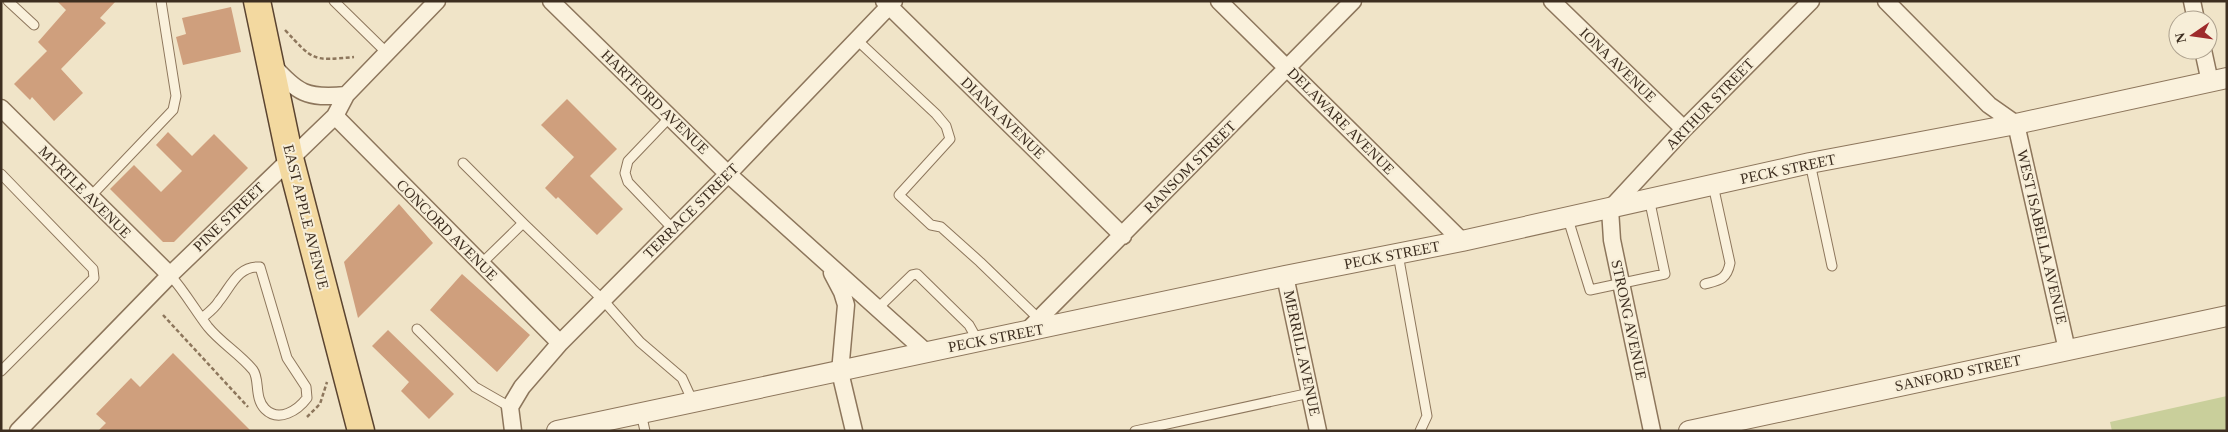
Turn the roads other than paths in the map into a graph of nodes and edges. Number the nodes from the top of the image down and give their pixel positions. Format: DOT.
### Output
graph roads {
  1 [pos="8,1"];
  2 [pos="161,1"];
  3 [pos="257,1"];
  4 [pos="334,1"];
  5 [pos="437,1"];
  6 [pos="551,1"];
  7 [pos="1219,1"];
  8 [pos="1353,1"];
  9 [pos="1552,1"];
  10 [pos="1811,1"];
  11 [pos="1886,1"];
  12 [pos="889,3"];
  13 [pos="34,25"];
  14 [pos="857,40"];
  15 [pos="387,52"];
  16 [pos="2208,60"];
  17 [pos="270,63"];
  18 [pos="1288,69"];
  19 [pos="2218,80"];
  20 [pos="346,95"];
  21 [pos="1,108"];
  22 [pos="335,116"];
  23 [pos="670,117"];
  24 [pos="2016,124"];
  25 [pos="1684,129"];
  26 [pos="290,158"];
  27 [pos="463,163"];
  28 [pos="1810,163"];
  29 [pos="1,174"];
  30 [pos="728,174"];
  31 [pos="1713,185"];
  32 [pos="90,197"];
  33 [pos="1649,198"];
  34 [pos="1610,209"];
  35 [pos="1568,218"];
  36 [pos="523,223"];
  37 [pos="673,230"];
  38 [pos="1123,236"];
  39 [pos="1462,241"];
  40 [pos="1398,254"];
  41 [pos="827,262"];
  42 [pos="481,264"];
  43 [pos="1832,266"];
  44 [pos="170,276"];
  45 [pos="1285,276"];
  46 [pos="1621,283"];
  47 [pos="1705,284"];
  48 [pos="603,300"];
  49 [pos="878,308"];
  50 [pos="2227,316"];
  51 [pos="202,318"];
  52 [pos="1033,325"];
  53 [pos="417,329"];
  54 [pos="978,341"];
  55 [pos="560,343"];
  56 [pos="2067,350"];
  57 [pos="926,352"];
  58 [pos="1,371"];
  59 [pos="840,372"];
  60 [pos="1310,394"];
  61 [pos="694,402"];
  62 [pos="510,407"];
  63 [pos="643,422"];
  64 [pos="614,425"];
  65 [pos="18,431"];
  66 [pos="361,431"];
  67 [pos="513,431"];
  68 [pos="557,431"];
  69 [pos="854,431"];
  70 [pos="1135,431"];
  71 [pos="1318,431"];
  72 [pos="1420,431"];
  73 [pos="1652,431"];
  74 [pos="1689,431"];
  1 -- 13 [label="lane"];
  2 -- 32 [label="lane"];
  3 -- 17 [label="main road, EAST APPLE AVENUE"];
  4 -- 15 [label="lane"];
  5 -- 15 [label="street, PINE STREET"];
  6 -- 23 [label="street, HARTFORD AVENUE"];
  7 -- 18 [label="street, DELAWARE AVENUE"];
  8 -- 18 [label="street, RANSOM STREET"];
  9 -- 25 [label="street, IONA AVENUE"];
  10 -- 25 [label="street, ARTHUR STREET"];
  11 -- 24 [label="street"];
  12 -- 14 [label="street, TERRACE STREET"];
  12 -- 38 [label="street, DIANA AVENUE"];
  14 -- 30 [label="street, TERRACE STREET"];
  14 -- 52 [label="lane"];
  15 -- 20 [label="street, PINE STREET"];
  16 -- 19 [label="street"];
  17 -- 20 [label="street"];
  17 -- 26 [label="main road, EAST APPLE AVENUE"];
  18 -- 38 [label="street, RANSOM STREET"];
  18 -- 39 [label="street, DELAWARE AVENUE"];
  19 -- 24 [label="street, PECK STREET"];
  20 -- 22 [label="street, PINE STREET"];
  21 -- 32 [label="street, MYRTLE AVENUE"];
  22 -- 26 [label="street, PINE STREET"];
  22 -- 42 [label="street, CONCORD AVENUE"];
  23 -- 30 [label="street, HARTFORD AVENUE"];
  23 -- 37 [label="lane"];
  24 -- 28 [label="street, PECK STREET"];
  24 -- 56 [label="street, WEST ISABELLA AVENUE"];
  25 -- 34 [label="street, ARTHUR STREET"];
  26 -- 44 [label="street, PINE STREET"];
  26 -- 66 [label="main road, EAST APPLE AVENUE"];
  27 -- 36 [label="lane"];
  28 -- 31 [label="street, PECK STREET"];
  28 -- 43 [label="lane"];
  29 -- 58 [label="lane"];
  30 -- 37 [label="street, TERRACE STREET"];
  30 -- 41 [label="street, HARTFORD AVENUE"];
  31 -- 33 [label="street, PECK STREET"];
  31 -- 47 [label="lane"];
  32 -- 44 [label="street, MYRTLE AVENUE"];
  33 -- 34 [label="street, PECK STREET"];
  33 -- 46 [label="lane"];
  34 -- 35 [label="street, PECK STREET"];
  34 -- 46 [label="street, STRONG AVENUE"];
  35 -- 39 [label="street, PECK STREET"];
  35 -- 46 [label="lane"];
  36 -- 42 [label="lane"];
  36 -- 48 [label="lane"];
  37 -- 48 [label="street, TERRACE STREET"];
  38 -- 52 [label="street, RANSOM STREET"];
  39 -- 40 [label="street, PECK STREET"];
  40 -- 45 [label="street, PECK STREET"];
  40 -- 72 [label="lane"];
  41 -- 49 [label="street, HARTFORD AVENUE"];
  41 -- 59 [label="street, HARTFORD AVENUE"];
  42 -- 55 [label="street, CONCORD AVENUE"];
  44 -- 51 [label="lane"];
  44 -- 65 [label="street, PINE STREET"];
  45 -- 52 [label="street, PECK STREET"];
  45 -- 60 [label="street, MERRILL AVENUE"];
  46 -- 73 [label="street, STRONG AVENUE"];
  48 -- 55 [label="street, TERRACE STREET"];
  48 -- 61 [label="lane"];
  49 -- 54 [label="lane"];
  49 -- 57 [label="street, HARTFORD AVENUE"];
  50 -- 56 [label="street, SANFORD STREET"];
  51 -- 51 [label="lane"];
  52 -- 54 [label="street, PECK STREET"];
  53 -- 62 [label="lane"];
  54 -- 57 [label="street, PECK STREET"];
  55 -- 62 [label="street, TERRACE STREET"];
  56 -- 74 [label="street, SANFORD STREET"];
  57 -- 59 [label="street, PECK STREET"];
  59 -- 61 [label="street, PECK STREET"];
  59 -- 69 [label="street, HARTFORD AVENUE"];
  60 -- 70 [label="lane"];
  60 -- 71 [label="street, MERRILL AVENUE"];
  61 -- 63 [label="street, PECK STREET"];
  62 -- 67 [label="street"];
  63 -- 64 [label="street, PECK STREET"];
  64 -- 68 [label="street, PECK STREET"];
}
